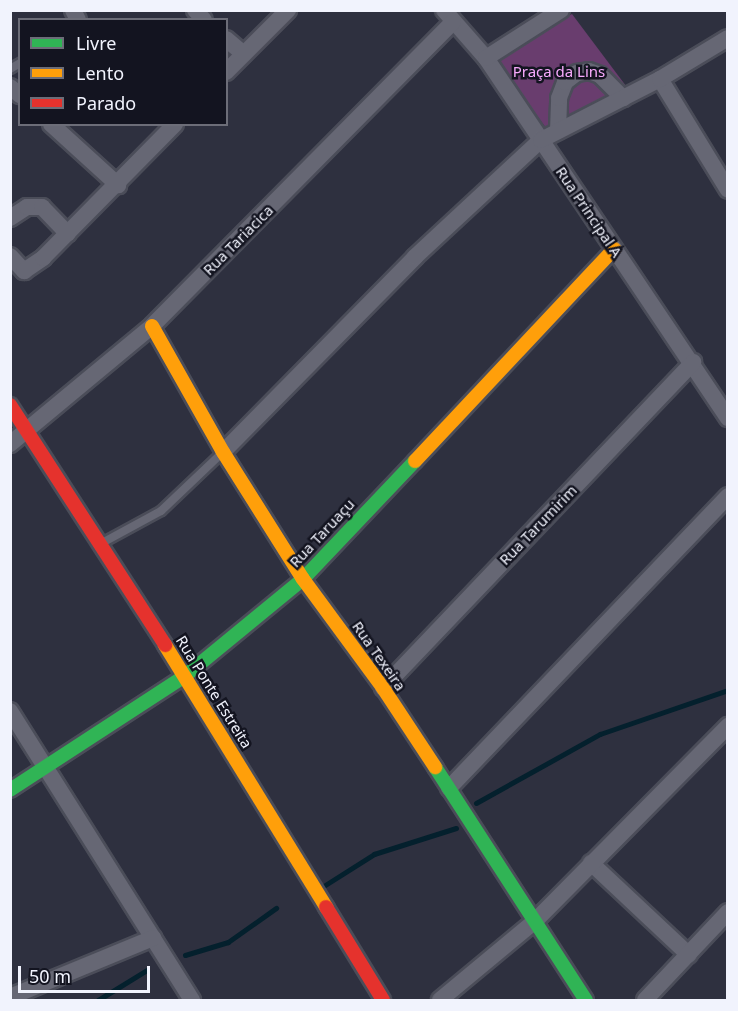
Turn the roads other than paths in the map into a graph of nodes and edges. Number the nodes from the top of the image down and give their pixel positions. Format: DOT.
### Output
graph roads {
  1 [pos="288,10"];
  2 [pos="561,10"];
  3 [pos="449,16"];
  4 [pos="728,38"];
  5 [pos="228,41"];
  6 [pos="244,54"];
  7 [pos="486,58"];
  8 [pos="228,70"];
  9 [pos="660,79"];
  10 [pos="622,98"];
  11 [pos="53,126"];
  12 [pos="173,126"];
  13 [pos="558,131"];
  14 [pos="541,140"];
  15 [pos="117,185"];
  16 [pos="728,190"];
  17 [pos="10,218"];
  18 [pos="68,234"];
  19 [pos="614,249"];
  20 [pos="10,256"];
  21 [pos="152,326"];
  22 [pos="693,362"];
  23 [pos="10,405"];
  24 [pos="728,418"];
  25 [pos="28,433"];
  26 [pos="10,444"];
  27 [pos="223,452"];
  28 [pos="728,496"];
  29 [pos="99,544"];
  30 [pos="303,579"];
  31 [pos="185,676"];
  32 [pos="382,688"];
  33 [pos="10,711"];
  34 [pos="728,726"];
  35 [pos="47,767"];
  36 [pos="449,788"];
  37 [pos="10,790"];
  38 [pos="591,863"];
  39 [pos="728,912"];
  40 [pos="534,922"];
  41 [pos="153,938"];
  42 [pos="689,955"];
  43 [pos="10,997"];
  44 [pos="192,1000"];
  45 [pos="383,1000"];
  46 [pos="440,1000"];
  47 [pos="586,1000"];
  48 [pos="645,1000"];
  1 -- 6 [label="street"];
  2 -- 7 [label="street"];
  3 -- 7 [label="street, Rua Principal A"];
  3 -- 21 [label="street, Rua Tariacica"];
  4 -- 9 [label="street"];
  5 -- 6 [label="street"];
  6 -- 8 [label="street"];
  7 -- 14 [label="street, Rua Principal A"];
  9 -- 10 [label="street"];
  9 -- 16 [label="street"];
  10 -- 13 [label="street"];
  10 -- 13 [label="street"];
  11 -- 15 [label="street"];
  12 -- 15 [label="street"];
  13 -- 14 [label="street"];
  14 -- 19 [label="street, Rua Principal A"];
  14 -- 27 [label="street"];
  15 -- 18 [label="street"];
  17 -- 18 [label="street"];
  18 -- 20 [label="street"];
  19 -- 22 [label="street, Rua Principal A"];
  19 -- 30 [label="street, Rua Taruaçu"];
  21 -- 25 [label="street, Rua Tariacica"];
  21 -- 27 [label="street, Rua Texeira"];
  22 -- 24 [label="street, Rua Principal A"];
  22 -- 32 [label="street, Rua Tarumirim"];
  23 -- 25 [label="street, Rua Ponte Estreita"];
  25 -- 26 [label="street, Rua Tariacica"];
  25 -- 29 [label="street, Rua Ponte Estreita"];
  27 -- 29 [label="lane"];
  27 -- 30 [label="street, Rua Texeira"];
  28 -- 36 [label="street"];
  29 -- 31 [label="street, Rua Ponte Estreita"];
  30 -- 31 [label="street, Rua Taruaçu"];
  30 -- 32 [label="street, Rua Texeira"];
  31 -- 35 [label="street, Rua Taruaçu"];
  31 -- 45 [label="street, Rua Ponte Estreita"];
  32 -- 36 [label="street, Rua Texeira"];
  33 -- 35 [label="street"];
  34 -- 38 [label="street"];
  35 -- 37 [label="street, Rua Taruaçu"];
  35 -- 41 [label="street"];
  36 -- 40 [label="street, Rua Texeira"];
  38 -- 40 [label="street"];
  38 -- 42 [label="street"];
  39 -- 42 [label="street"];
  40 -- 46 [label="street"];
  40 -- 47 [label="street, Rua Texeira"];
  41 -- 43 [label="street"];
  41 -- 44 [label="street"];
  42 -- 48 [label="street"];
}
